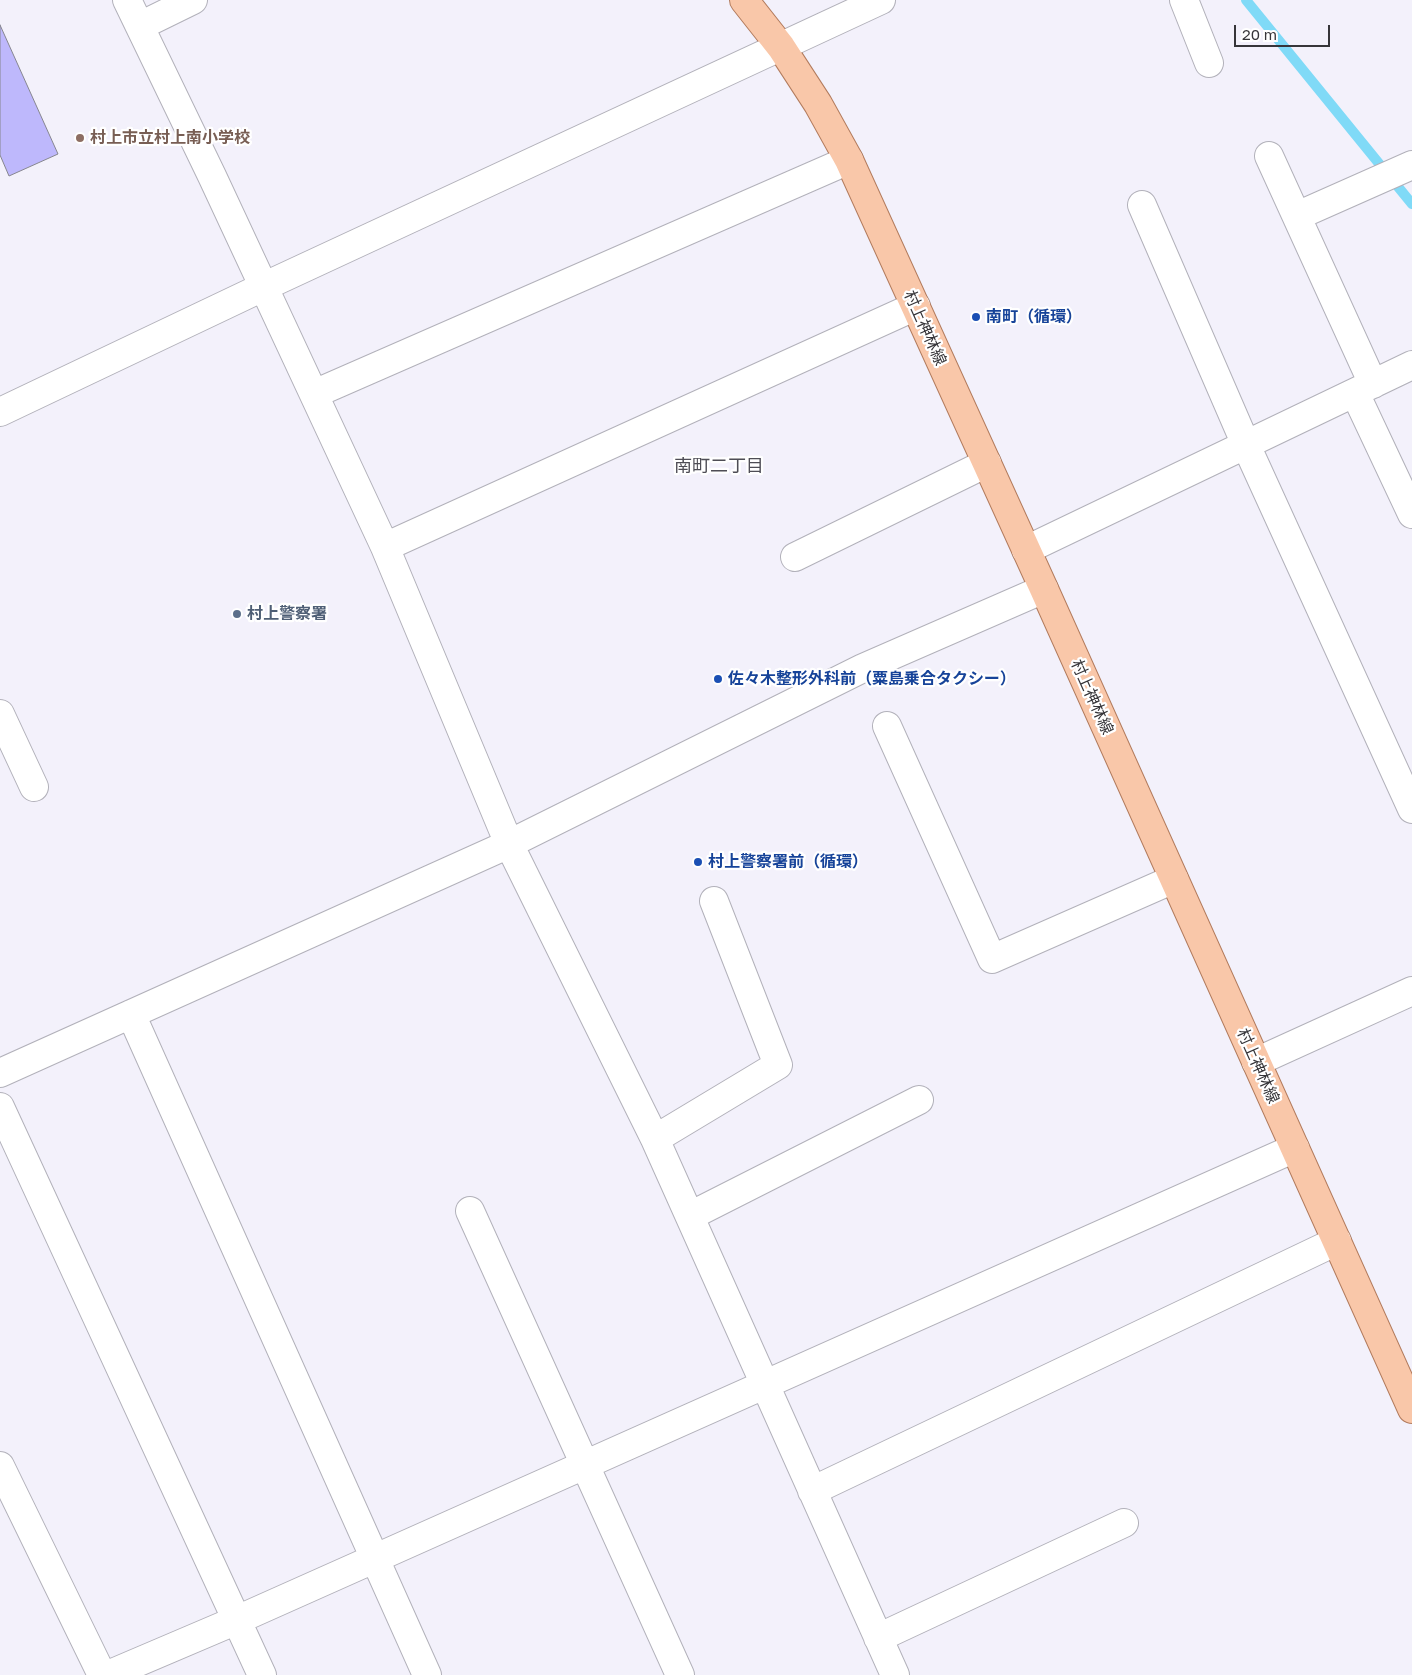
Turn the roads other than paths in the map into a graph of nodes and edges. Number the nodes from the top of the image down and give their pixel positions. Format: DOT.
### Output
graph roads {
  1 [pos="127,0"];
  2 [pos="193,0"];
  3 [pos="744,0"];
  4 [pos="881,0"];
  5 [pos="1184,0"];
  6 [pos="140,26"];
  7 [pos="781,47"];
  8 [pos="1209,63"];
  9 [pos="1270,156"];
  10 [pos="849,160"];
  11 [pos="1412,165"];
  12 [pos="1142,204"];
  13 [pos="1297,216"];
  14 [pos="263,287"];
  15 [pos="916,306"];
  16 [pos="1412,365"];
  17 [pos="1364,388"];
  18 [pos="314,394"];
  19 [pos="0,412"];
  20 [pos="1246,445"];
  21 [pos="987,463"];
  22 [pos="1412,514"];
  23 [pos="385,547"];
  24 [pos="1026,550"];
  25 [pos="795,557"];
  26 [pos="1044,589"];
  27 [pos="0,714"];
  28 [pos="887,726"];
  29 [pos="34,787"];
  30 [pos="1408,791"];
  31 [pos="509,844"];
  32 [pos="1174,879"];
  33 [pos="714,901"];
  34 [pos="1412,991"];
  35 [pos="131,1014"];
  36 [pos="1256,1062"];
  37 [pos="0,1073"];
  38 [pos="919,1100"];
  39 [pos="0,1107"];
  40 [pos="655,1138"];
  41 [pos="1295,1148"];
  42 [pos="470,1211"];
  43 [pos="690,1216"];
  44 [pos="1337,1241"];
  45 [pos="765,1385"];
  46 [pos="1412,1409"];
  47 [pos="585,1465"];
  48 [pos="0,1466"];
  49 [pos="812,1491"];
  50 [pos="1124,1523"];
  51 [pos="374,1559"];
  52 [pos="237,1620"];
  53 [pos="878,1638"];
  54 [pos="102,1675"];
  55 [pos="108,1675"];
  56 [pos="262,1675"];
  57 [pos="426,1675"];
  58 [pos="680,1675"];
  59 [pos="895,1675"];
  1 -- 6 [label="street"];
  2 -- 6 [label="street"];
  3 -- 7 [label="main road, 村上神林線"];
  4 -- 7 [label="street"];
  5 -- 8 [label="street"];
  6 -- 14 [label="street"];
  7 -- 10 [label="main road, 村上神林線"];
  7 -- 14 [label="street"];
  9 -- 13 [label="street"];
  10 -- 15 [label="main road, 村上神林線"];
  10 -- 18 [label="street"];
  11 -- 13 [label="street"];
  12 -- 20 [label="street"];
  13 -- 17 [label="street"];
  14 -- 18 [label="street"];
  14 -- 19 [label="street"];
  15 -- 21 [label="main road, 村上神林線"];
  15 -- 23 [label="street"];
  16 -- 17 [label="street"];
  17 -- 20 [label="street"];
  17 -- 22 [label="street"];
  18 -- 23 [label="street"];
  20 -- 24 [label="street"];
  20 -- 30 [label="street"];
  21 -- 24 [label="main road, 村上神林線"];
  21 -- 25 [label="street"];
  23 -- 31 [label="street"];
  24 -- 26 [label="main road, 村上神林線"];
  26 -- 31 [label="street"];
  26 -- 32 [label="main road, 村上神林線"];
  27 -- 29 [label="street"];
  28 -- 32 [label="street"];
  31 -- 35 [label="street"];
  31 -- 40 [label="street"];
  32 -- 36 [label="main road, 村上神林線"];
  33 -- 40 [label="street"];
  34 -- 36 [label="street"];
  35 -- 37 [label="street"];
  35 -- 51 [label="street"];
  36 -- 41 [label="main road, 村上神林線"];
  38 -- 43 [label="street"];
  39 -- 52 [label="street"];
  40 -- 43 [label="street"];
  41 -- 44 [label="main road, 村上神林線"];
  41 -- 45 [label="street"];
  42 -- 47 [label="street"];
  43 -- 45 [label="street"];
  44 -- 46 [label="main road, 村上神林線"];
  44 -- 49 [label="street"];
  45 -- 47 [label="street"];
  45 -- 49 [label="street"];
  47 -- 51 [label="street"];
  47 -- 58 [label="street"];
  48 -- 54 [label="street"];
  49 -- 53 [label="street"];
  50 -- 53 [label="street"];
  51 -- 52 [label="street"];
  51 -- 57 [label="street"];
  52 -- 55 [label="street"];
  52 -- 56 [label="street"];
  53 -- 59 [label="street"];
}
